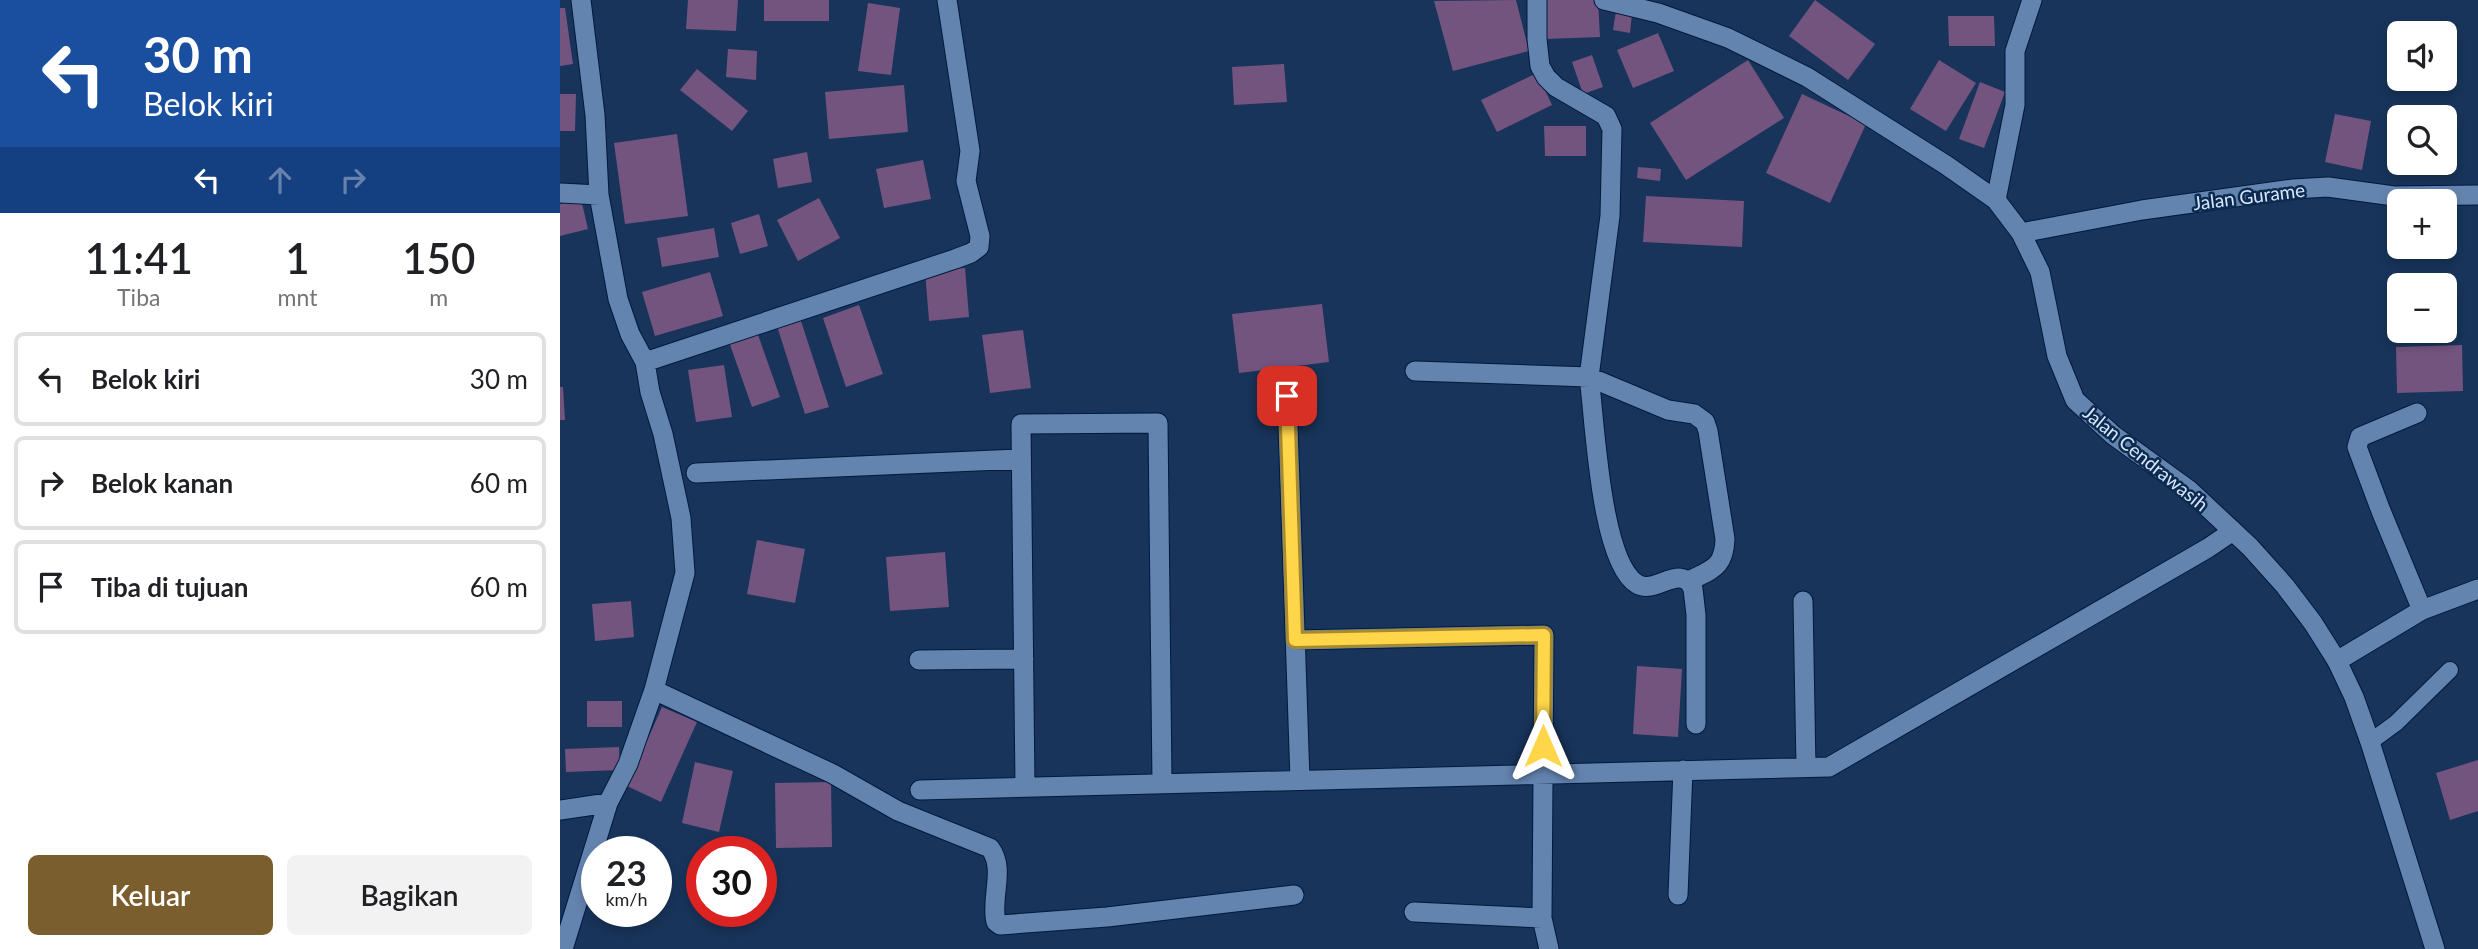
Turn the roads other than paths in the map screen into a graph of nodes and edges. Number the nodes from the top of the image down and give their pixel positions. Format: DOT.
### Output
graph roads {
  1 [pos="581,0"];
  2 [pos="947,0"];
  3 [pos="1537,0"];
  4 [pos="1604,0"];
  5 [pos="2032,0"];
  6 [pos="560,194"];
  7 [pos="599,195"];
  8 [pos="2478,195"];
  9 [pos="1996,200"];
  10 [pos="2021,233"];
  11 [pos="645,362"];
  12 [pos="1415,371"];
  13 [pos="1589,377"];
  14 [pos="1287,396"];
  15 [pos="2417,413"];
  16 [pos="1021,459"];
  17 [pos="696,473"];
  18 [pos="2233,531"];
  19 [pos="1689,581"];
  20 [pos="2478,589"];
  21 [pos="1803,601"];
  22 [pos="2423,610"];
  23 [pos="1295,640"];
  24 [pos="1024,659"];
  25 [pos="919,660"];
  26 [pos="2337,661"];
  27 [pos="2449,670"];
  28 [pos="654,690"];
  29 [pos="1696,724"];
  30 [pos="2370,742"];
  31 [pos="1805,767"];
  32 [pos="1683,770"];
  33 [pos="1543,774"];
  34 [pos="1300,780"];
  35 [pos="1162,783"];
  36 [pos="1025,787"];
  37 [pos="920,790"];
  38 [pos="608,803"];
  39 [pos="560,810"];
  40 [pos="1294,895"];
  41 [pos="1678,895"];
  42 [pos="1414,912"];
  43 [pos="1542,918"];
  44 [pos="563,949"];
  45 [pos="1549,949"];
  46 [pos="2435,949"];
  1 -- 7 [label="street"];
  2 -- 11 [label="street"];
  3 -- 13 [label="street"];
  4 -- 9 [label="street, Jalan Cendrawasih"];
  5 -- 9 [label="street"];
  6 -- 7 [label="street"];
  7 -- 11 [label="street"];
  8 -- 10 [label="street, Jalan Gurame"];
  9 -- 10 [label="street, Jalan Cendrawasih"];
  10 -- 18 [label="street, Jalan Cendrawasih"];
  11 -- 28 [label="street"];
  12 -- 13 [label="street"];
  13 -- 19 [label="street"];
  13 -- 19 [label="street"];
  14 -- 23 [label="street"];
  15 -- 22 [label="street"];
  16 -- 17 [label="street"];
  16 -- 24 [label="street"];
  16 -- 35 [label="street"];
  18 -- 26 [label="street, Jalan Cendrawasih"];
  18 -- 31 [label="street"];
  19 -- 29 [label="street"];
  20 -- 22 [label="street"];
  21 -- 31 [label="street"];
  22 -- 26 [label="street"];
  23 -- 33 [label="street"];
  23 -- 34 [label="street"];
  24 -- 25 [label="street"];
  24 -- 36 [label="street"];
  26 -- 30 [label="street, Jalan Cendrawasih"];
  27 -- 30 [label="lane"];
  28 -- 38 [label="street"];
  28 -- 40 [label="street"];
  30 -- 46 [label="street, Jalan Cendrawasih"];
  31 -- 32 [label="street"];
  32 -- 33 [label="street"];
  32 -- 41 [label="street"];
  33 -- 34 [label="street"];
  33 -- 43 [label="street"];
  34 -- 35 [label="street"];
  35 -- 36 [label="street"];
  36 -- 37 [label="street"];
  38 -- 39 [label="street"];
  38 -- 44 [label="street"];
  42 -- 43 [label="street"];
  43 -- 45 [label="street"];
}
